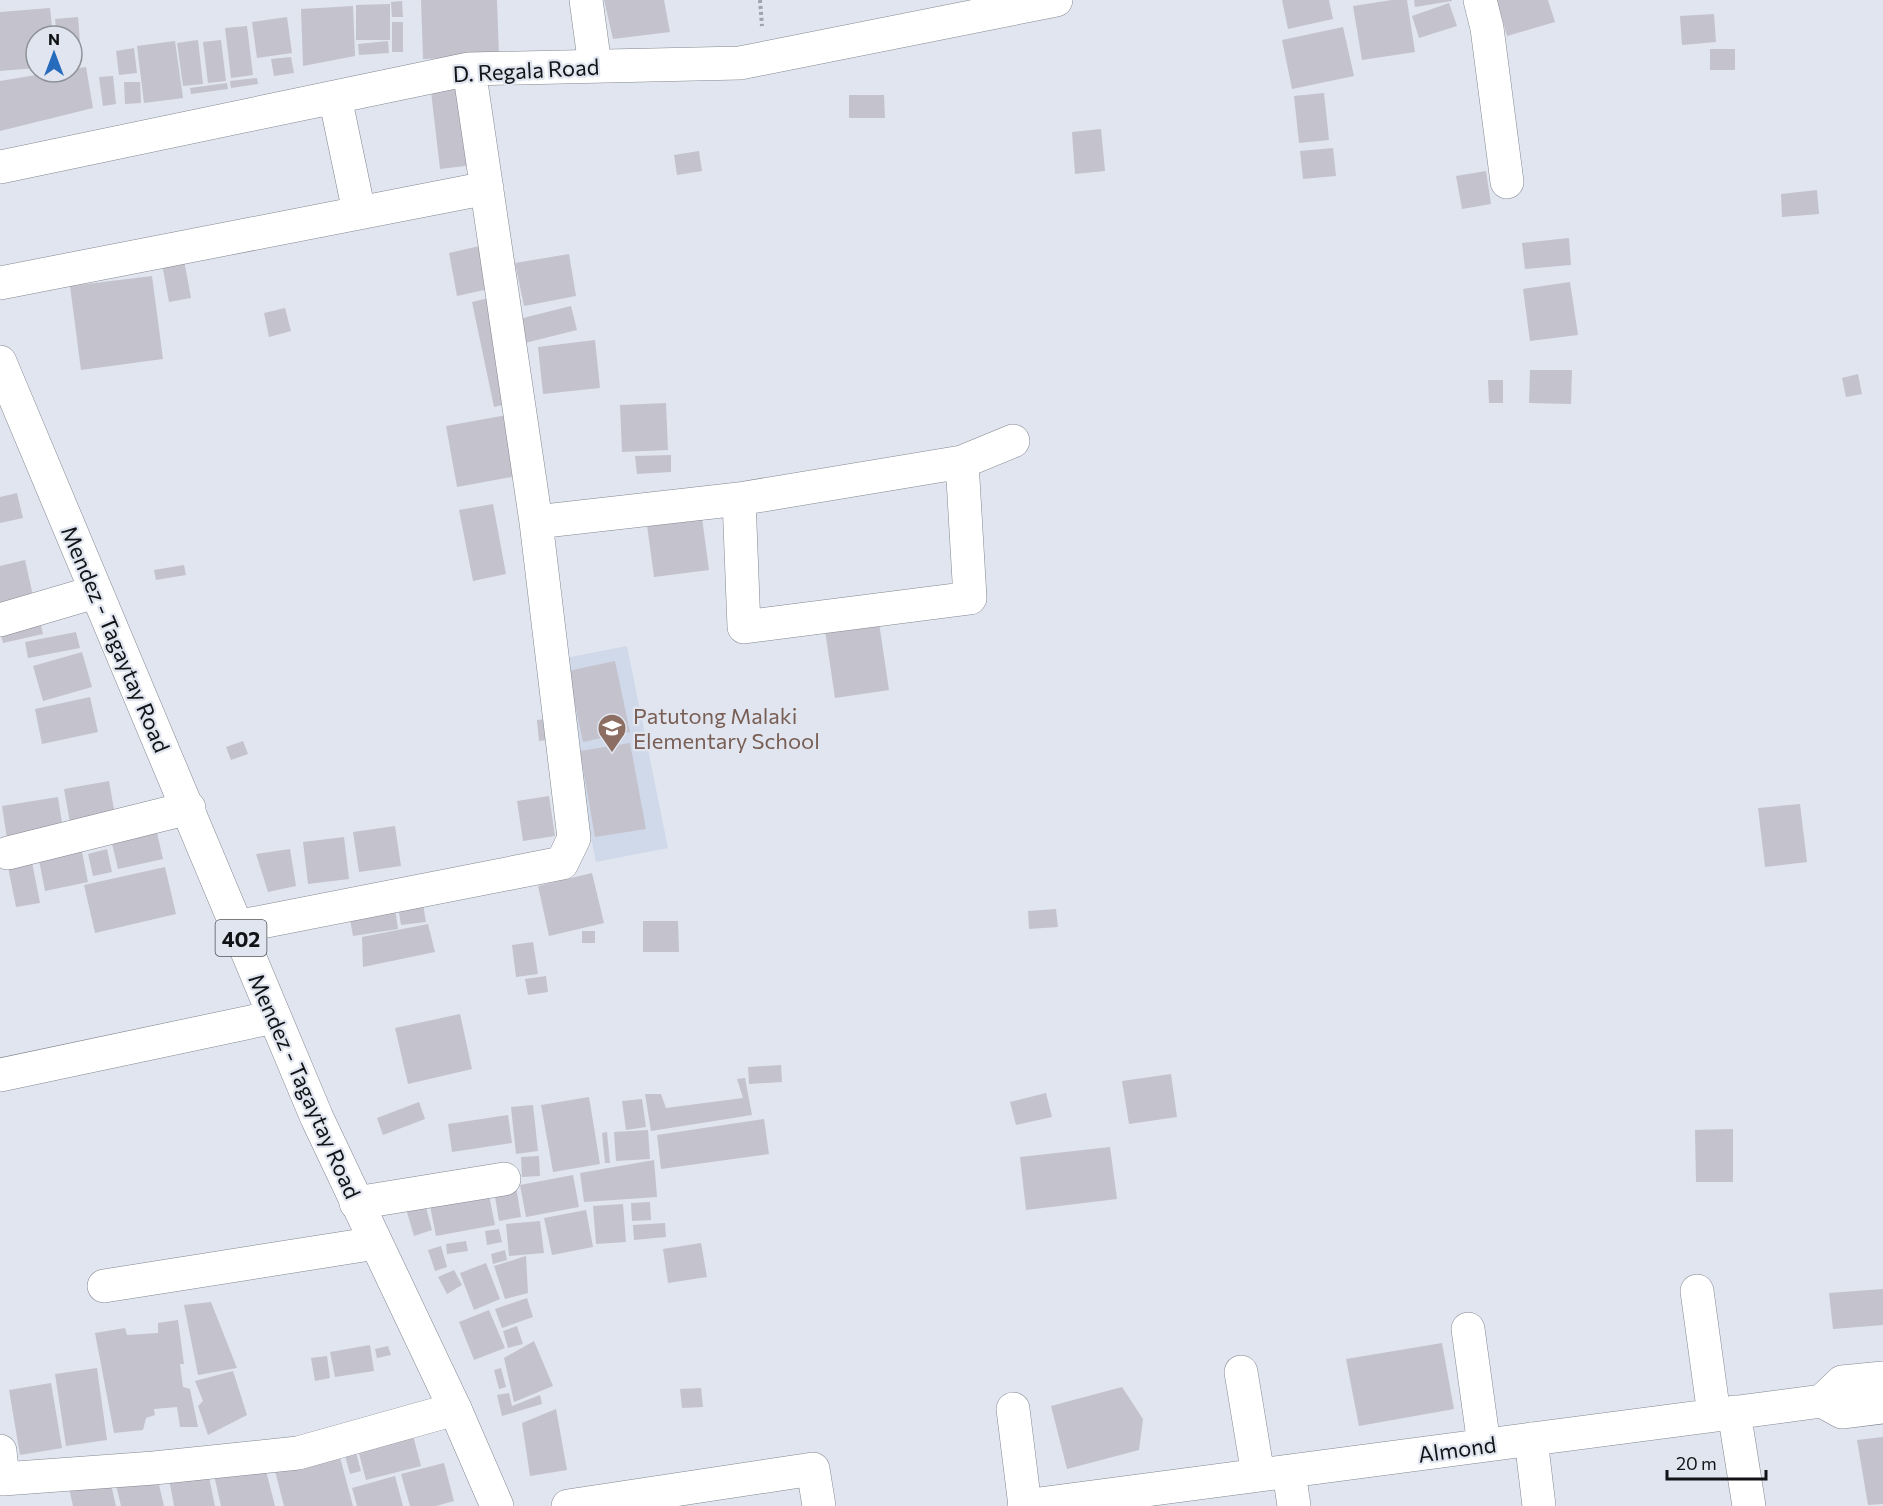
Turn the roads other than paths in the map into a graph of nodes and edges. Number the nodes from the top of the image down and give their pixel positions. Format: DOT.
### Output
graph roads {
  1 [pos="586,0"];
  2 [pos="1056,0"];
  3 [pos="1480,0"];
  4 [pos="595,66"];
  5 [pos="469,69"];
  6 [pos="335,97"];
  7 [pos="0,167"];
  8 [pos="1507,182"];
  9 [pos="487,188"];
  10 [pos="359,212"];
  11 [pos="0,283"];
  12 [pos="0,362"];
  13 [pos="1013,441"];
  14 [pos="962,462"];
  15 [pos="739,499"];
  16 [pos="536,522"];
  17 [pos="95,592"];
  18 [pos="0,620"];
  19 [pos="189,808"];
  20 [pos="8,852"];
  21 [pos="236,927"];
  22 [pos="274,1017"];
  23 [pos="0,1075"];
  24 [pos="504,1179"];
  25 [pos="357,1203"];
  26 [pos="376,1243"];
  27 [pos="104,1286"];
  28 [pos="1696,1291"];
  29 [pos="1468,1329"];
  30 [pos="1241,1372"];
  31 [pos="1883,1378"];
  32 [pos="1822,1401"];
  33 [pos="1883,1407"];
  34 [pos="455,1409"];
  35 [pos="1013,1409"];
  36 [pos="1724,1414"];
  37 [pos="1531,1439"];
  38 [pos="1484,1445"];
  39 [pos="1,1471"];
  40 [pos="1274,1473"];
  41 [pos="1039,1505"];
  42 [pos="497,1506"];
  43 [pos="568,1506"];
  44 [pos="819,1506"];
  45 [pos="1294,1506"];
  46 [pos="1539,1506"];
  47 [pos="1749,1506"];
  1 -- 4 [label="street"];
  2 -- 4 [label="street, D. Regala Road"];
  3 -- 8 [label="street"];
  4 -- 5 [label="street, D. Regala Road"];
  5 -- 6 [label="street, D. Regala Road"];
  5 -- 9 [label="street"];
  6 -- 7 [label="street, D. Regala Road"];
  6 -- 10 [label="street"];
  9 -- 10 [label="street"];
  9 -- 16 [label="street"];
  10 -- 11 [label="street"];
  12 -- 17 [label="street, Mendez - Tagaytay Road / 402"];
  13 -- 14 [label="street"];
  14 -- 15 [label="street"];
  14 -- 15 [label="street"];
  15 -- 16 [label="street"];
  16 -- 21 [label="street"];
  17 -- 18 [label="street"];
  17 -- 19 [label="street, Mendez - Tagaytay Road / 402"];
  19 -- 20 [label="street"];
  19 -- 21 [label="street, Mendez - Tagaytay Road / 402"];
  21 -- 22 [label="street, Mendez - Tagaytay Road / 402"];
  22 -- 23 [label="street"];
  22 -- 25 [label="street, Mendez - Tagaytay Road / 402"];
  24 -- 25 [label="street"];
  25 -- 26 [label="street, Mendez - Tagaytay Road / 402"];
  26 -- 27 [label="street"];
  26 -- 34 [label="street, Mendez - Tagaytay Road / 402"];
  28 -- 36 [label="street"];
  29 -- 38 [label="street"];
  30 -- 40 [label="street"];
  31 -- 32 [label="street"];
  32 -- 33 [label="street"];
  32 -- 36 [label="street, Almond"];
  34 -- 39 [label="street"];
  34 -- 42 [label="street, Mendez - Tagaytay Road / 402"];
  35 -- 41 [label="street"];
  36 -- 37 [label="street, Almond"];
  36 -- 47 [label="street"];
  37 -- 38 [label="street, Almond"];
  37 -- 46 [label="street"];
  38 -- 40 [label="street, Almond"];
  40 -- 41 [label="street, Almond"];
  40 -- 45 [label="street"];
  43 -- 44 [label="street"];
}
